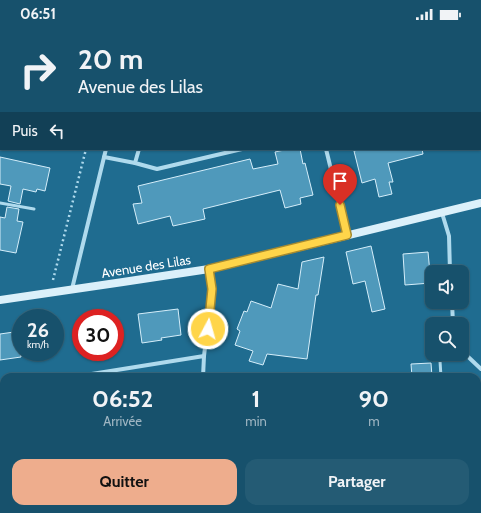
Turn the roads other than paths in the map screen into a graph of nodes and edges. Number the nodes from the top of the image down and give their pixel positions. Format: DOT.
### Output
graph roads {
  1 [pos="106,150"];
  2 [pos="139,150"];
  3 [pos="238,150"];
  4 [pos="326,150"];
  5 [pos="104,156"];
  6 [pos="135,164"];
  7 [pos="0,202"];
  8 [pos="481,203"];
  9 [pos="34,209"];
  10 [pos="442,212"];
  11 [pos="347,235"];
  12 [pos="450,265"];
  13 [pos="209,269"];
  14 [pos="72,290"];
  15 [pos="0,300"];
  16 [pos="204,356"];
  17 [pos="469,358"];
  18 [pos="440,361"];
  19 [pos="481,370"];
  20 [pos="98,373"];
  21 [pos="202,373"];
  22 [pos="441,373"];
  1 -- 5 [label="street"];
  2 -- 6 [label="street"];
  3 -- 6 [label="street"];
  4 -- 11 [label="street"];
  5 -- 6 [label="street"];
  5 -- 14 [label="street"];
  7 -- 9 [label="lane"];
  8 -- 10 [label="street, Avenue des Lilas"];
  10 -- 11 [label="street, Avenue des Lilas"];
  10 -- 12 [label="street"];
  11 -- 13 [label="street, Avenue des Lilas"];
  13 -- 14 [label="street, Avenue des Lilas"];
  13 -- 16 [label="street"];
  14 -- 15 [label="street, Avenue des Lilas"];
  16 -- 20 [label="street"];
  16 -- 21 [label="street"];
  17 -- 19 [label="street"];
  18 -- 22 [label="lane"];
}
